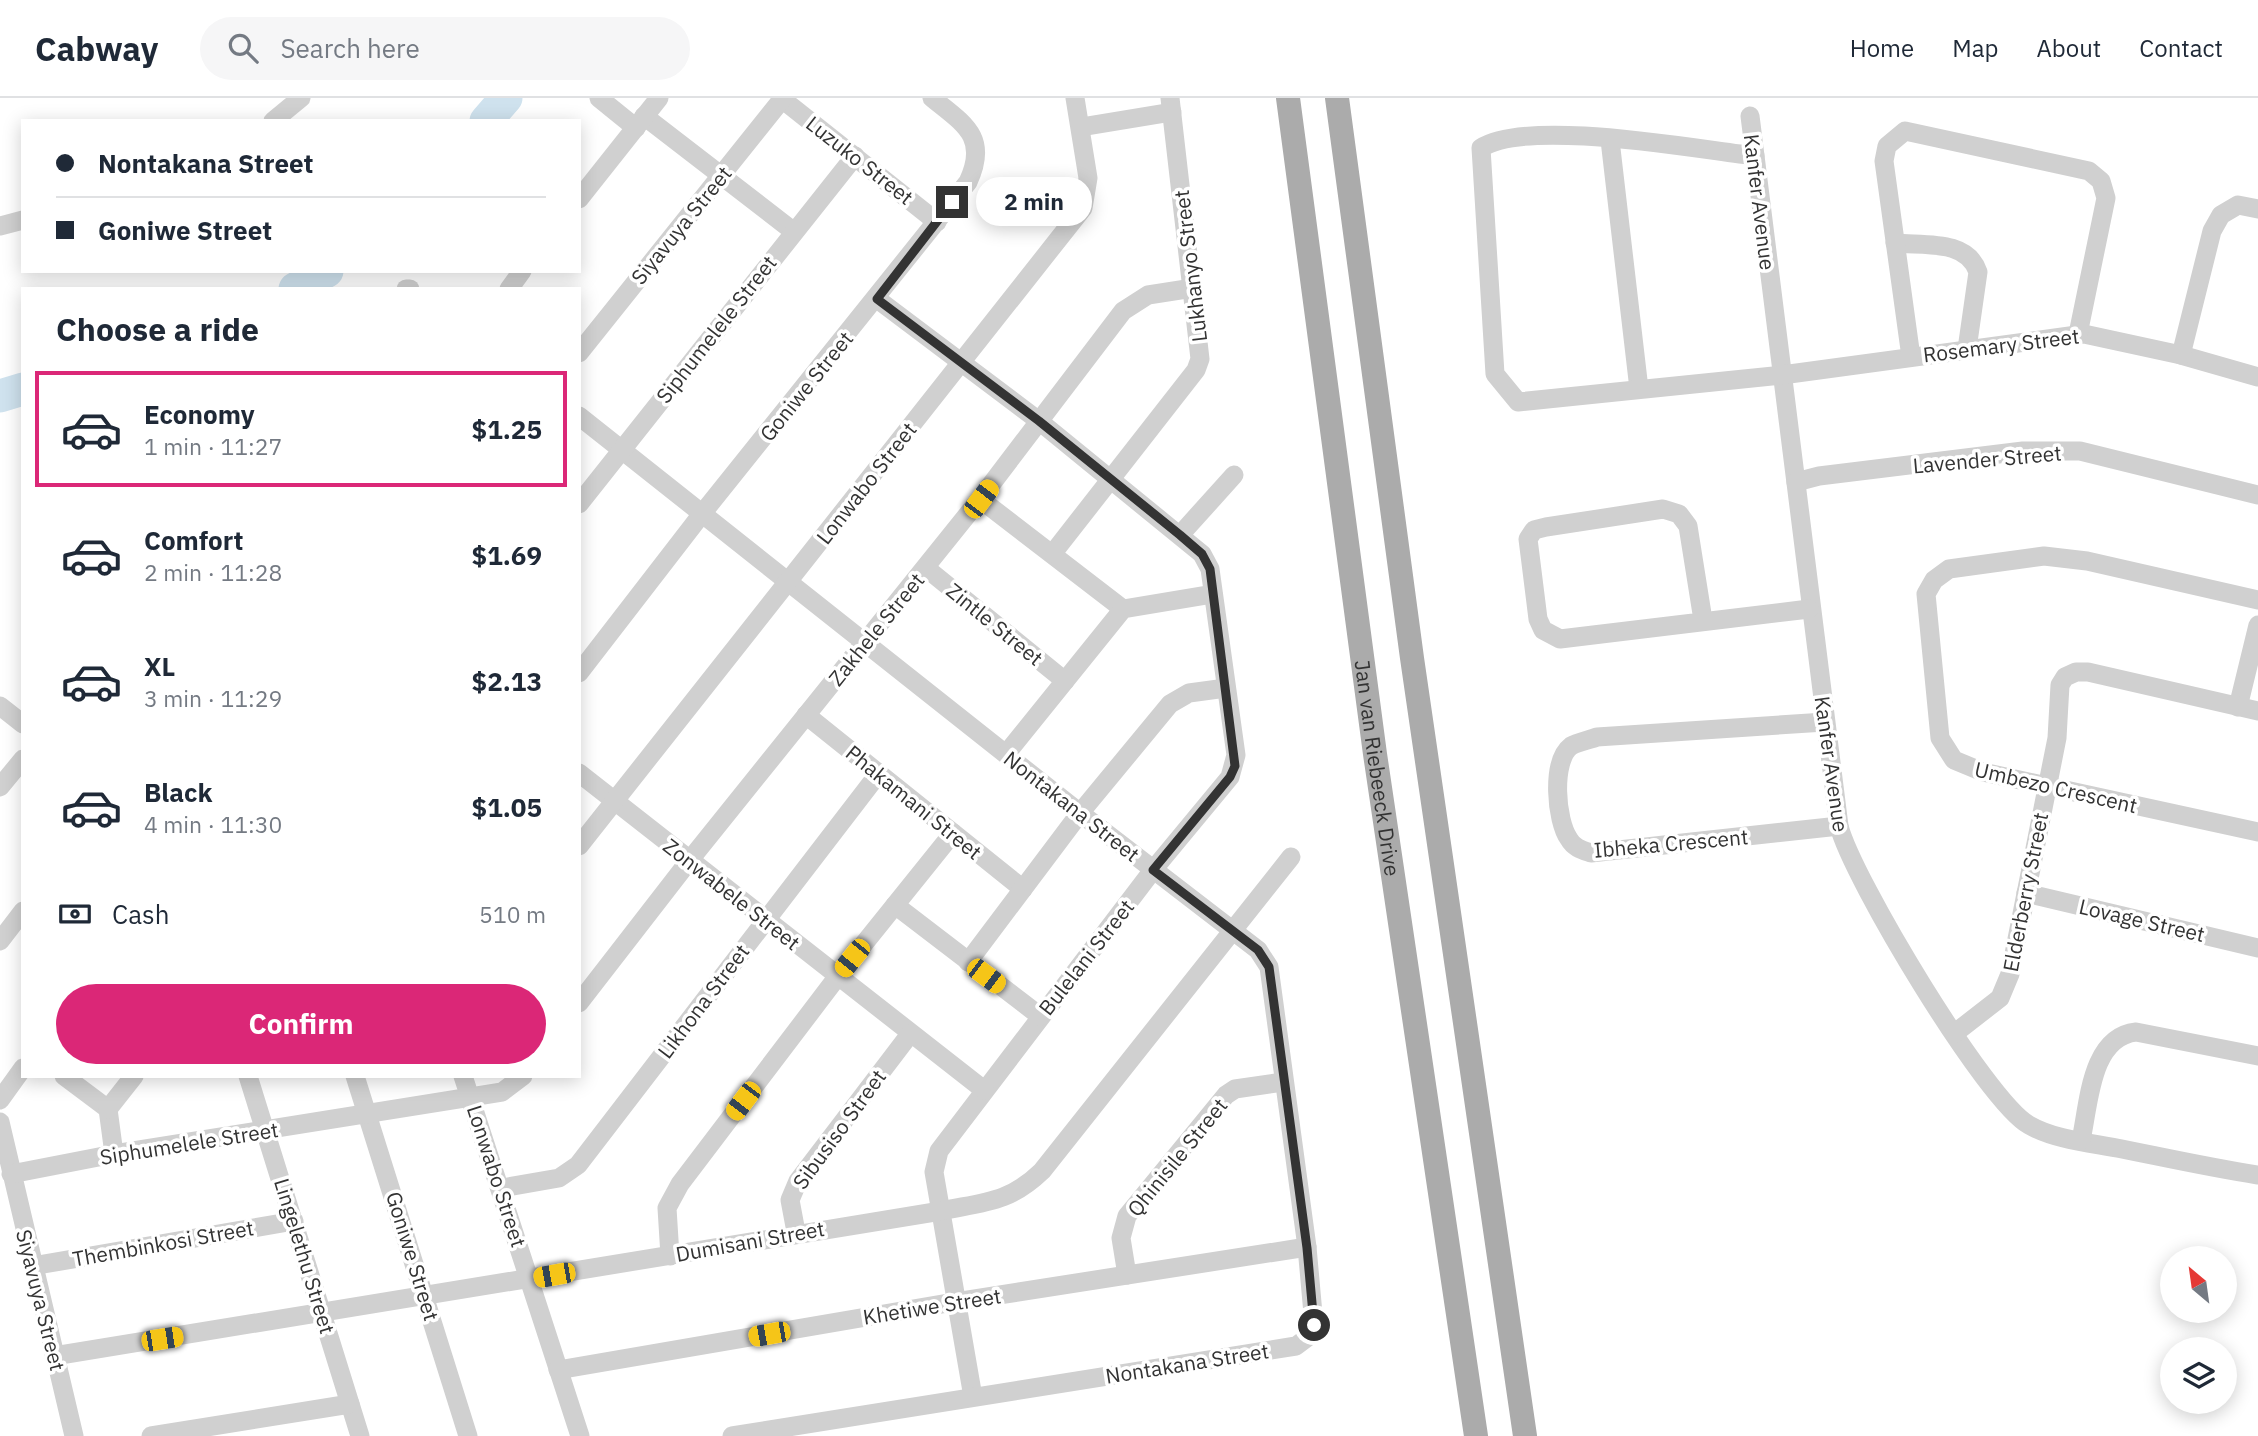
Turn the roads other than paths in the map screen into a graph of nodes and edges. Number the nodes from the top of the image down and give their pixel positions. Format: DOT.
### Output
graph roads {
  1 [pos="301,98"];
  2 [pos="599,98"];
  3 [pos="659,98"];
  4 [pos="932,98"];
  5 [pos="1075,98"];
  6 [pos="1288,98"];
  7 [pos="1337,98"];
  8 [pos="783,99"];
  9 [pos="1171,105"];
  10 [pos="1750,116"];
  11 [pos="276,119"];
  12 [pos="640,122"];
  13 [pos="1081,127"];
  14 [pos="1610,140"];
  15 [pos="855,156"];
  16 [pos="1755,156"];
  17 [pos="721,175"];
  18 [pos="581,195"];
  19 [pos="2258,209"];
  20 [pos="21,221"];
  21 [pos="937,222"];
  22 [pos="0,226"];
  23 [pos="793,231"];
  24 [pos="1895,243"];
  25 [pos="521,273"];
  26 [pos="511,287"];
  27 [pos="1193,288"];
  28 [pos="877,299"];
  29 [pos="2078,334"];
  30 [pos="1967,349"];
  31 [pos="581,350"];
  32 [pos="2181,355"];
  33 [pos="1911,356"];
  34 [pos="961,363"];
  35 [pos="1782,375"];
  36 [pos="2258,377"];
  37 [pos="1639,389"];
  38 [pos="581,418"];
  39 [pos="1039,421"];
  40 [pos="621,450"];
  41 [pos="1234,475"];
  42 [pos="1111,480"];
  43 [pos="1796,482"];
  44 [pos="2258,495"];
  45 [pos="981,499"];
  46 [pos="581,501"];
  47 [pos="701,515"];
  48 [pos="1180,535"];
  49 [pos="1053,553"];
  50 [pos="926,568"];
  51 [pos="789,580"];
  52 [pos="1213,594"];
  53 [pos="2258,600"];
  54 [pos="1123,609"];
  55 [pos="1809,609"];
  56 [pos="1703,620"];
  57 [pos="2258,625"];
  58 [pos="866,641"];
  59 [pos="581,670"];
  60 [pos="1065,681"];
  61 [pos="1226,688"];
  62 [pos="0,706"];
  63 [pos="2238,707"];
  64 [pos="2258,711"];
  65 [pos="806,715"];
  66 [pos="21,722"];
  67 [pos="1825,722"];
  68 [pos="1006,754"];
  69 [pos="21,762"];
  70 [pos="879,774"];
  71 [pos="581,775"];
  72 [pos="2045,785"];
  73 [pos="0,788"];
  74 [pos="613,800"];
  75 [pos="1080,813"];
  76 [pos="1839,826"];
  77 [pos="2258,832"];
  78 [pos="953,833"];
  79 [pos="581,843"];
  80 [pos="1291,857"];
  81 [pos="689,861"];
  82 [pos="1153,870"];
  83 [pos="1023,889"];
  84 [pos="2026,892"];
  85 [pos="895,905"];
  86 [pos="21,914"];
  87 [pos="764,919"];
  88 [pos="1231,929"];
  89 [pos="0,941"];
  90 [pos="2258,948"];
  91 [pos="968,962"];
  92 [pos="838,976"];
  93 [pos="581,1000"];
  94 [pos="1040,1016"];
  95 [pos="1955,1033"];
  96 [pos="910,1034"];
  97 [pos="2258,1056"];
  98 [pos="21,1071"];
  99 [pos="67,1078"];
  100 [pos="132,1078"];
  101 [pos="249,1078"];
  102 [pos="356,1078"];
  103 [pos="464,1078"];
  104 [pos="520,1078"];
  105 [pos="1283,1082"];
  106 [pos="984,1090"];
  107 [pos="470,1096"];
  108 [pos="0,1100"];
  109 [pos="108,1109"];
  110 [pos="368,1113"];
  111 [pos="0,1122"];
  112 [pos="266,1130"];
  113 [pos="2081,1140"];
  114 [pos="114,1154"];
  115 [pos="10,1174"];
  116 [pos="2258,1175"];
  117 [pos="502,1188"];
  118 [pos="941,1211"];
  119 [pos="294,1221"];
  120 [pos="796,1232"];
  121 [pos="1307,1248"];
  122 [pos="670,1255"];
  123 [pos="32,1266"];
  124 [pos="1126,1275"];
  125 [pos="531,1279"];
  126 [pos="426,1296"];
  127 [pos="954,1302"];
  128 [pos="323,1313"];
  129 [pos="54,1356"];
  130 [pos="558,1370"];
  131 [pos="974,1397"];
  132 [pos="349,1404"];
  133 [pos="74,1436"];
  134 [pos="151,1436"];
  135 [pos="360,1436"];
  136 [pos="468,1436"];
  137 [pos="580,1436"];
  138 [pos="732,1436"];
  139 [pos="1476,1436"];
  140 [pos="1525,1436"];
  1 -- 11 [label="street"];
  2 -- 12 [label="street"];
  3 -- 12 [label="street"];
  4 -- 21 [label="street, Goniwe Street"];
  5 -- 13 [label="street, Lonwabo Street"];
  6 -- 139 [label="main road, Jan van Riebeeck Drive"];
  7 -- 140 [label="main road"];
  8 -- 15 [label="street, Luzuko Street"];
  8 -- 17 [label="street, Siyavuya Street"];
  9 -- 13 [label="street"];
  9 -- 27 [label="street, Lukhanyo Street"];
  10 -- 16 [label="street, Kanfer Avenue"];
  12 -- 17 [label="street"];
  12 -- 18 [label="street"];
  13 -- 34 [label="street, Lonwabo Street"];
  14 -- 16 [label="street"];
  14 -- 37 [label="street"];
  14 -- 37 [label="street, Rosemary Street"];
  15 -- 21 [label="street, Luzuko Street"];
  15 -- 23 [label="street, Siphumelele Street"];
  16 -- 35 [label="street, Kanfer Avenue"];
  17 -- 23 [label="street"];
  17 -- 31 [label="street, Siyavuya Street"];
  19 -- 32 [label="street"];
  20 -- 22 [label="street"];
  21 -- 28 [label="street, Goniwe Street"];
  23 -- 40 [label="street, Siphumelele Street"];
  24 -- 29 [label="street"];
  24 -- 30 [label="street"];
  24 -- 33 [label="street"];
  25 -- 26 [label="street"];
  27 -- 39 [label="street, Zakhele Street"];
  27 -- 42 [label="street, Lukhanyo Street"];
  28 -- 34 [label="street, Bulelani Street"];
  28 -- 47 [label="street, Goniwe Street"];
  29 -- 30 [label="street, Rosemary Street"];
  29 -- 32 [label="street, Rosemary Street"];
  30 -- 33 [label="street, Rosemary Street"];
  32 -- 36 [label="street, Rosemary Street"];
  33 -- 35 [label="street, Rosemary Street"];
  34 -- 39 [label="street, Bulelani Street"];
  34 -- 51 [label="street, Lonwabo Street"];
  35 -- 37 [label="street, Rosemary Street"];
  35 -- 43 [label="street, Kanfer Avenue"];
  38 -- 40 [label="street, Nontakana Street"];
  39 -- 42 [label="street, Bulelani Street"];
  39 -- 45 [label="street, Zakhele Street"];
  40 -- 46 [label="street, Siphumelele Street"];
  40 -- 47 [label="street, Nontakana Street"];
  41 -- 48 [label="street"];
  42 -- 48 [label="street, Bulelani Street"];
  42 -- 49 [label="street, Lukhanyo Street"];
  43 -- 44 [label="street, Lavender Street"];
  43 -- 55 [label="street, Kanfer Avenue"];
  45 -- 49 [label="street"];
  45 -- 50 [label="street, Zakhele Street"];
  47 -- 51 [label="street, Nontakana Street"];
  47 -- 59 [label="street, Goniwe Street"];
  48 -- 52 [label="street, Bulelani Street"];
  49 -- 54 [label="street"];
  50 -- 58 [label="street, Zakhele Street"];
  50 -- 60 [label="street, Zintle Street"];
  51 -- 58 [label="street, Nontakana Street"];
  51 -- 74 [label="street, Lonwabo Street"];
  52 -- 54 [label="street"];
  52 -- 61 [label="street, Bulelani Street"];
  53 -- 72 [label="street, Umbezo Crescent"];
  54 -- 60 [label="street"];
  55 -- 56 [label="street"];
  55 -- 67 [label="street, Kanfer Avenue"];
  56 -- 56 [label="street"];
  57 -- 63 [label="street"];
  58 -- 65 [label="street, Zakhele Street"];
  58 -- 68 [label="street, Nontakana Street"];
  60 -- 68 [label="street"];
  61 -- 75 [label="street"];
  61 -- 82 [label="street, Bulelani Street"];
  62 -- 66 [label="street"];
  63 -- 64 [label="street, Elderberry Street"];
  63 -- 72 [label="street, Elderberry Street"];
  65 -- 70 [label="street, Phakamani Street"];
  65 -- 81 [label="street, Zakhele Street"];
  67 -- 76 [label="street, Kanfer Avenue"];
  67 -- 76 [label="street, Ibheka Crescent"];
  68 -- 75 [label="street, Nontakana Street"];
  69 -- 73 [label="street"];
  70 -- 78 [label="street, Phakamani Street"];
  70 -- 87 [label="street, Likhona Street"];
  71 -- 74 [label="street, Zonwabele Street"];
  72 -- 77 [label="street, Umbezo Crescent"];
  72 -- 84 [label="street, Elderberry Street"];
  74 -- 79 [label="street, Lonwabo Street"];
  74 -- 81 [label="street, Zonwabele Street"];
  75 -- 82 [label="street, Nontakana Street"];
  75 -- 83 [label="street"];
  76 -- 95 [label="street, Kanfer Avenue"];
  78 -- 83 [label="street, Phakamani Street"];
  78 -- 85 [label="street"];
  80 -- 88 [label="street, Dumisani Street"];
  81 -- 87 [label="street, Zonwabele Street"];
  81 -- 93 [label="street, Zakhele Street"];
  82 -- 88 [label="street, Nontakana Street"];
  82 -- 94 [label="street, Bulelani Street"];
  83 -- 91 [label="street"];
  84 -- 90 [label="street, Lovage Street"];
  84 -- 95 [label="street, Elderberry Street"];
  85 -- 91 [label="street"];
  85 -- 92 [label="street"];
  86 -- 89 [label="street"];
  87 -- 92 [label="street, Zonwabele Street"];
  87 -- 117 [label="street, Likhona Street"];
  88 -- 105 [label="street, Nontakana Street"];
  88 -- 118 [label="street, Dumisani Street"];
  91 -- 94 [label="street"];
  92 -- 96 [label="street, Zonwabele Street"];
  92 -- 122 [label="street"];
  94 -- 106 [label="street, Bulelani Street"];
  95 -- 113 [label="street, Kanfer Avenue"];
  96 -- 106 [label="street, Zonwabele Street"];
  96 -- 120 [label="street, Sibusiso Street"];
  97 -- 113 [label="street"];
  98 -- 108 [label="street"];
  99 -- 109 [label="street"];
  100 -- 109 [label="street"];
  101 -- 112 [label="street, Lingelethu Street"];
  102 -- 110 [label="street, Goniwe Street"];
  103 -- 107 [label="street, Lonwabo Street"];
  104 -- 107 [label="street"];
  105 -- 121 [label="street, Nontakana Street"];
  105 -- 124 [label="street, Qhinisile Street"];
  106 -- 118 [label="street, Bulelani Street"];
  107 -- 110 [label="street"];
  107 -- 117 [label="street, Lonwabo Street"];
  109 -- 114 [label="street"];
  110 -- 112 [label="street, Siphumelele Street"];
  110 -- 126 [label="street, Goniwe Street"];
  111 -- 115 [label="street, Siyavuya Street"];
  112 -- 114 [label="street, Siphumelele Street"];
  112 -- 119 [label="street, Lingelethu Street"];
  113 -- 116 [label="street, Kanfer Avenue"];
  114 -- 115 [label="street, Siphumelele Street"];
  115 -- 123 [label="street, Siyavuya Street"];
  117 -- 125 [label="street, Lonwabo Street"];
  118 -- 120 [label="street, Dumisani Street"];
  118 -- 127 [label="street, Bulelani Street"];
  119 -- 123 [label="street, Thembinkosi Street"];
  119 -- 128 [label="street, Lingelethu Street"];
  120 -- 122 [label="street, Dumisani Street"];
  121 -- 124 [label="street, Khetiwe Street"];
  121 -- 131 [label="street, Nontakana Street"];
  122 -- 125 [label="street, Dumisani Street"];
  123 -- 129 [label="street, Siyavuya Street"];
  124 -- 127 [label="street, Khetiwe Street"];
  125 -- 126 [label="street, Dumisani Street"];
  125 -- 130 [label="street, Lonwabo Street"];
  126 -- 128 [label="street, Dumisani Street"];
  126 -- 136 [label="street, Goniwe Street"];
  127 -- 130 [label="street, Khetiwe Street"];
  127 -- 131 [label="street, Bulelani Street"];
  128 -- 129 [label="street, Dumisani Street"];
  128 -- 132 [label="street, Lingelethu Street"];
  129 -- 133 [label="street, Siyavuya Street"];
  130 -- 137 [label="street, Lonwabo Street"];
  131 -- 138 [label="street, Nontakana Street"];
  132 -- 134 [label="street"];
  132 -- 135 [label="street, Lingelethu Street"];
}
